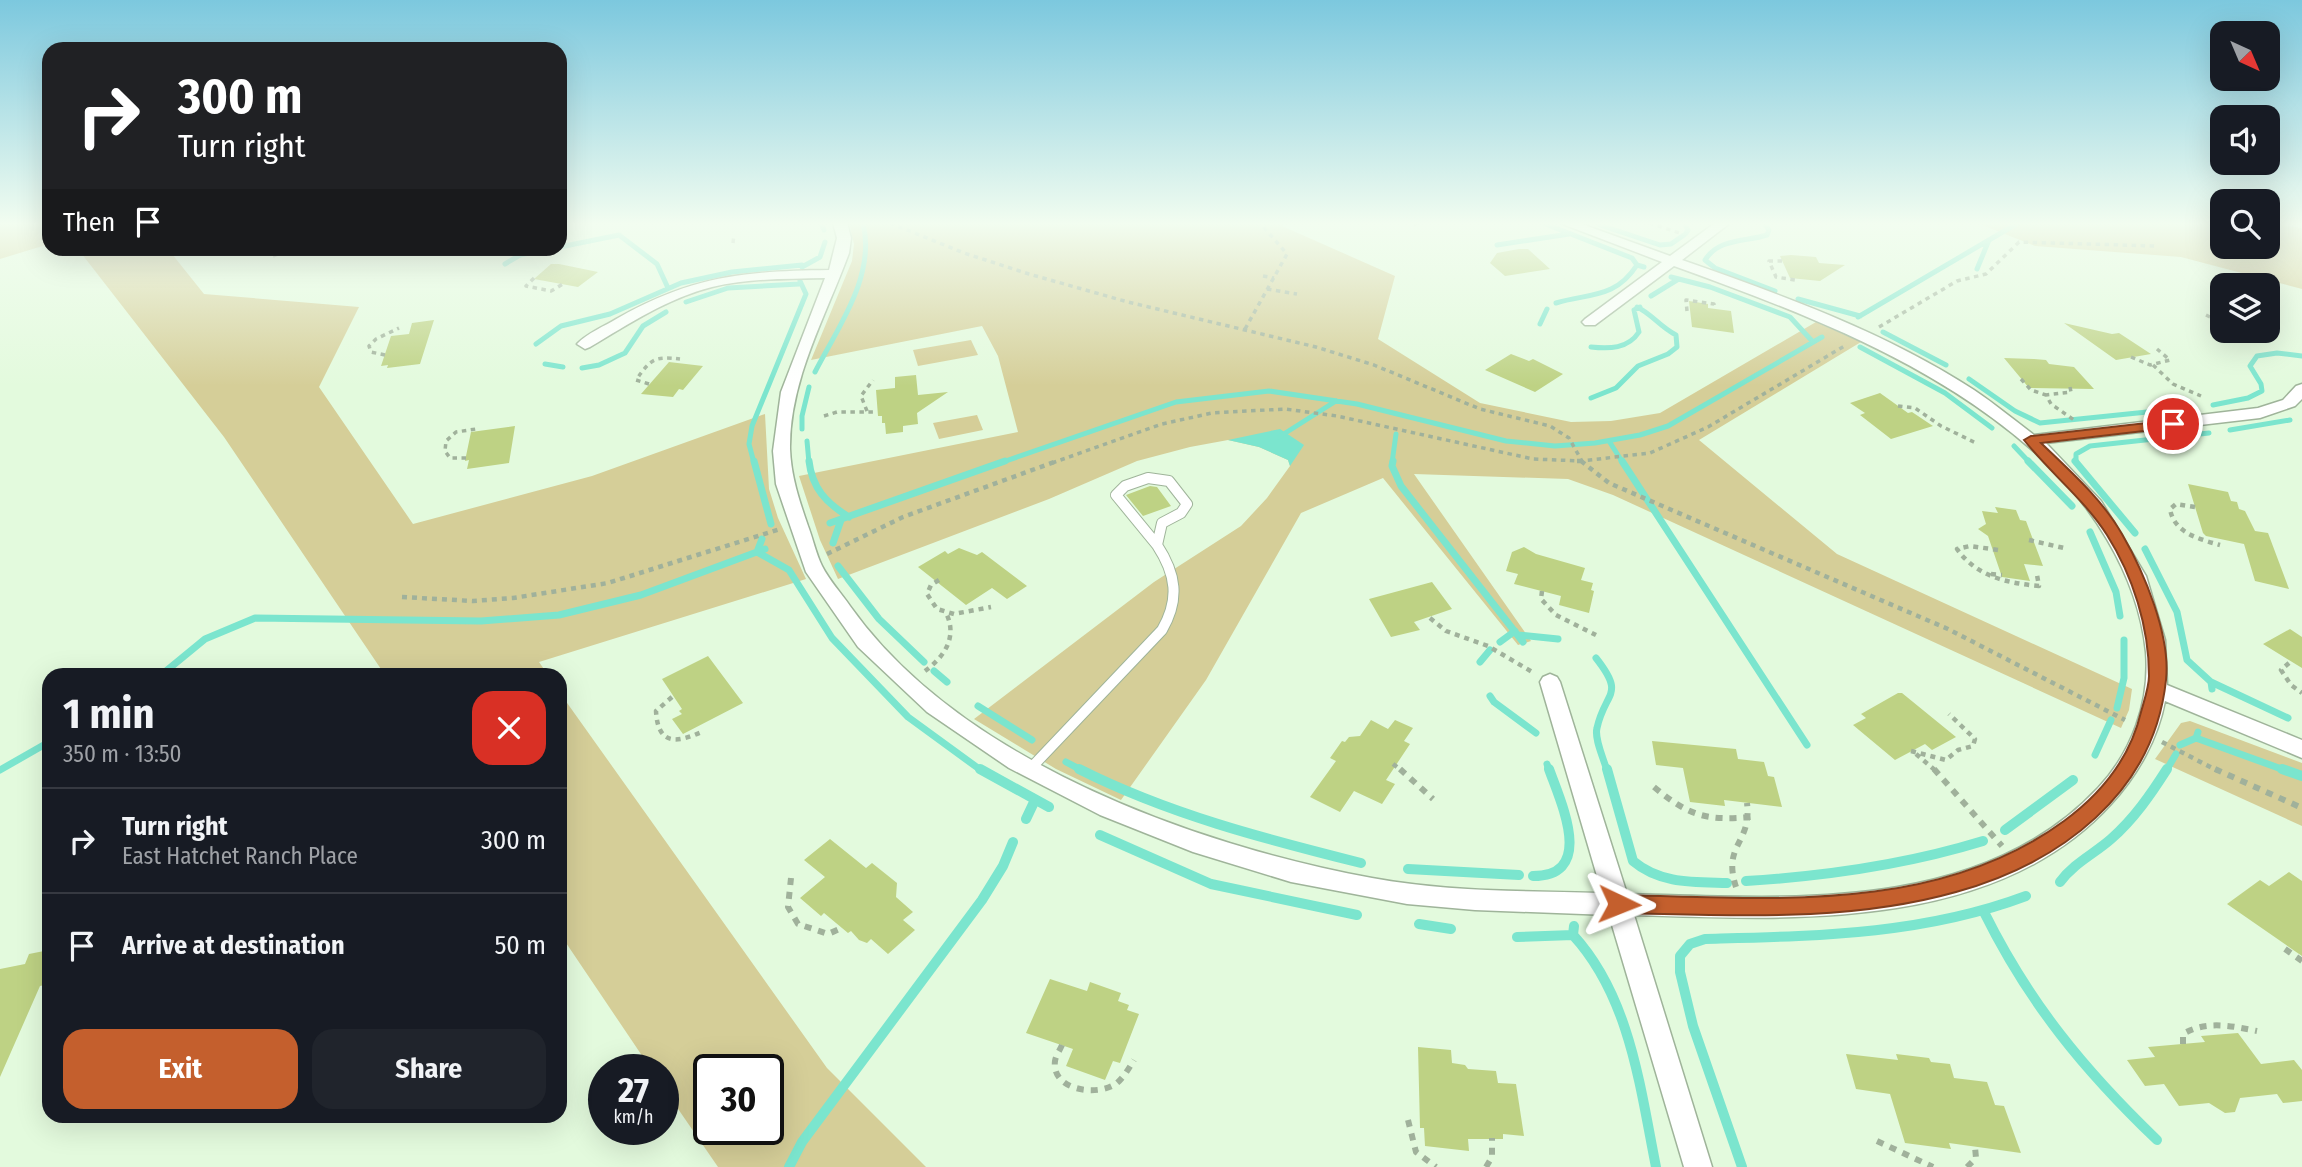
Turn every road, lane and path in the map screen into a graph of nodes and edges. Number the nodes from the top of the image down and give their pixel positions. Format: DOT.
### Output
graph roads {
  1 [pos="745,277"];
  2 [pos="834,277"];
  3 [pos="1042,277"];
  4 [pos="1271,277"];
  5 [pos="1650,277"];
  6 [pos="1711,277"];
  7 [pos="1779,277"];
  8 [pos="1972,277"];
  9 [pos="534,278"];
  10 [pos="1274,278"];
  11 [pos="1795,280"];
  12 [pos="563,284"];
  13 [pos="1267,289"];
  14 [pos="1297,294"];
  15 [pos="1715,309"];
  16 [pos="1687,311"];
  17 [pos="2206,315"];
  18 [pos="2210,317"];
  19 [pos="1590,323"];
  20 [pos="399,328"];
  21 [pos="1245,329"];
  22 [pos="1869,333"];
  23 [pos="1854,338"];
  24 [pos="585,344"];
  25 [pos="2157,349"];
  26 [pos="385,355"];
  27 [pos="2131,357"];
  28 [pos="680,359"];
  29 [pos="2153,365"];
  30 [pos="2021,379"];
  31 [pos="873,380"];
  32 [pos="649,384"];
  33 [pos="2070,387"];
  34 [pos="2302,389"];
  35 [pos="2046,395"];
  36 [pos="2201,396"];
  37 [pos="1898,405"];
  38 [pos="868,411"];
  39 [pos="877,412"];
  40 [pos="824,415"];
  41 [pos="476,429"];
  42 [pos="2092,433"];
  43 [pos="2031,440"];
  44 [pos="1976,443"];
  45 [pos="466,458"];
  46 [pos="1581,461"];
  47 [pos="2195,507"];
  48 [pos="796,524"];
  49 [pos="2029,540"];
  50 [pos="1157,545"];
  51 [pos="2220,545"];
  52 [pos="2064,548"];
  53 [pos="1998,550"];
  54 [pos="810,560"];
  55 [pos="1991,574"];
  56 [pos="2002,575"];
  57 [pos="2037,575"];
  58 [pos="939,580"];
  59 [pos="1542,591"];
  60 [pos="402,597"];
  61 [pos="991,607"];
  62 [pos="946,613"];
  63 [pos="1430,618"];
  64 [pos="1596,635"];
  65 [pos="2289,663"];
  66 [pos="1550,682"];
  67 [pos="906,683"];
  68 [pos="2156,690"];
  69 [pos="2302,693"];
  70 [pos="672,697"];
  71 [pos="1949,714"];
  72 [pos="2125,720"];
  73 [pos="704,731"];
  74 [pos="2161,742"];
  75 [pos="2302,750"];
  76 [pos="1392,764"];
  77 [pos="1030,769"];
  78 [pos="1654,787"];
  79 [pos="1433,799"];
  80 [pos="1747,803"];
  81 [pos="2302,808"];
  82 [pos="1751,817"];
  83 [pos="2019,860"];
  84 [pos="791,878"];
  85 [pos="1619,904"];
  86 [pos="1745,907"];
  87 [pos="842,928"];
  88 [pos="2285,949"];
  89 [pos="2302,961"];
  90 [pos="2257,1031"];
  91 [pos="2183,1044"];
  92 [pos="1062,1045"];
  93 [pos="1134,1060"];
  94 [pos="1408,1120"];
  95 [pos="1493,1138"];
  96 [pos="1877,1141"];
  97 [pos="1975,1147"];
  98 [pos="1436,1167"];
  99 [pos="1486,1167"];
  100 [pos="1698,1167"];
  101 [pos="1933,1167"];
  102 [pos="1967,1167"];
  1 -- 24 [label="street"];
  2 -- 48 [label="street"];
  3 -- 21 [label="path"];
  4 -- 10 [label="path"];
  5 -- 19 [label="street"];
  6 -- 43 [label="street"];
  7 -- 11 [label="path"];
  8 -- 22 [label="path"];
  9 -- 12 [label="path"];
  10 -- 13 [label="path"];
  13 -- 14 [label="path"];
  13 -- 21 [label="path"];
  15 -- 16 [label="path"];
  17 -- 18 [label="path"];
  20 -- 26 [label="path"];
  21 -- 46 [label="path"];
  23 -- 46 [label="path"];
  25 -- 29 [label="path"];
  27 -- 29 [label="path"];
  28 -- 32 [label="path"];
  29 -- 36 [label="path"];
  30 -- 35 [label="path"];
  31 -- 38 [label="path"];
  33 -- 35 [label="path"];
  34 -- 42 [label="street"];
  35 -- 42 [label="path"];
  37 -- 44 [label="path"];
  38 -- 39 [label="path"];
  38 -- 40 [label="path"];
  41 -- 45 [label="path"];
  42 -- 43 [label="street"];
  43 -- 68 [label="street"];
  46 -- 54 [label="path"];
  46 -- 72 [label="path"];
  47 -- 51 [label="path"];
  48 -- 54 [label="street"];
  48 -- 60 [label="path"];
  49 -- 52 [label="path"];
  50 -- 50 [label="lane"];
  50 -- 77 [label="lane"];
  53 -- 55 [label="path"];
  54 -- 67 [label="street"];
  55 -- 56 [label="path"];
  55 -- 57 [label="path"];
  58 -- 62 [label="path"];
  59 -- 64 [label="path"];
  61 -- 62 [label="path"];
  62 -- 67 [label="path"];
  63 -- 66 [label="path"];
  65 -- 69 [label="path"];
  66 -- 85 [label="street"];
  67 -- 77 [label="street"];
  68 -- 75 [label="street"];
  68 -- 83 [label="street"];
  70 -- 73 [label="path"];
  71 -- 83 [label="path"];
  74 -- 81 [label="path"];
  76 -- 79 [label="path"];
  77 -- 85 [label="street"];
  78 -- 82 [label="path"];
  80 -- 82 [label="path"];
  82 -- 86 [label="path"];
  83 -- 86 [label="street"];
  84 -- 87 [label="path"];
  85 -- 86 [label="street"];
  85 -- 100 [label="street"];
  88 -- 89 [label="path"];
  90 -- 91 [label="path"];
  92 -- 93 [label="path"];
  94 -- 98 [label="path"];
  95 -- 99 [label="path"];
  96 -- 101 [label="path"];
  97 -- 102 [label="path"];
}
